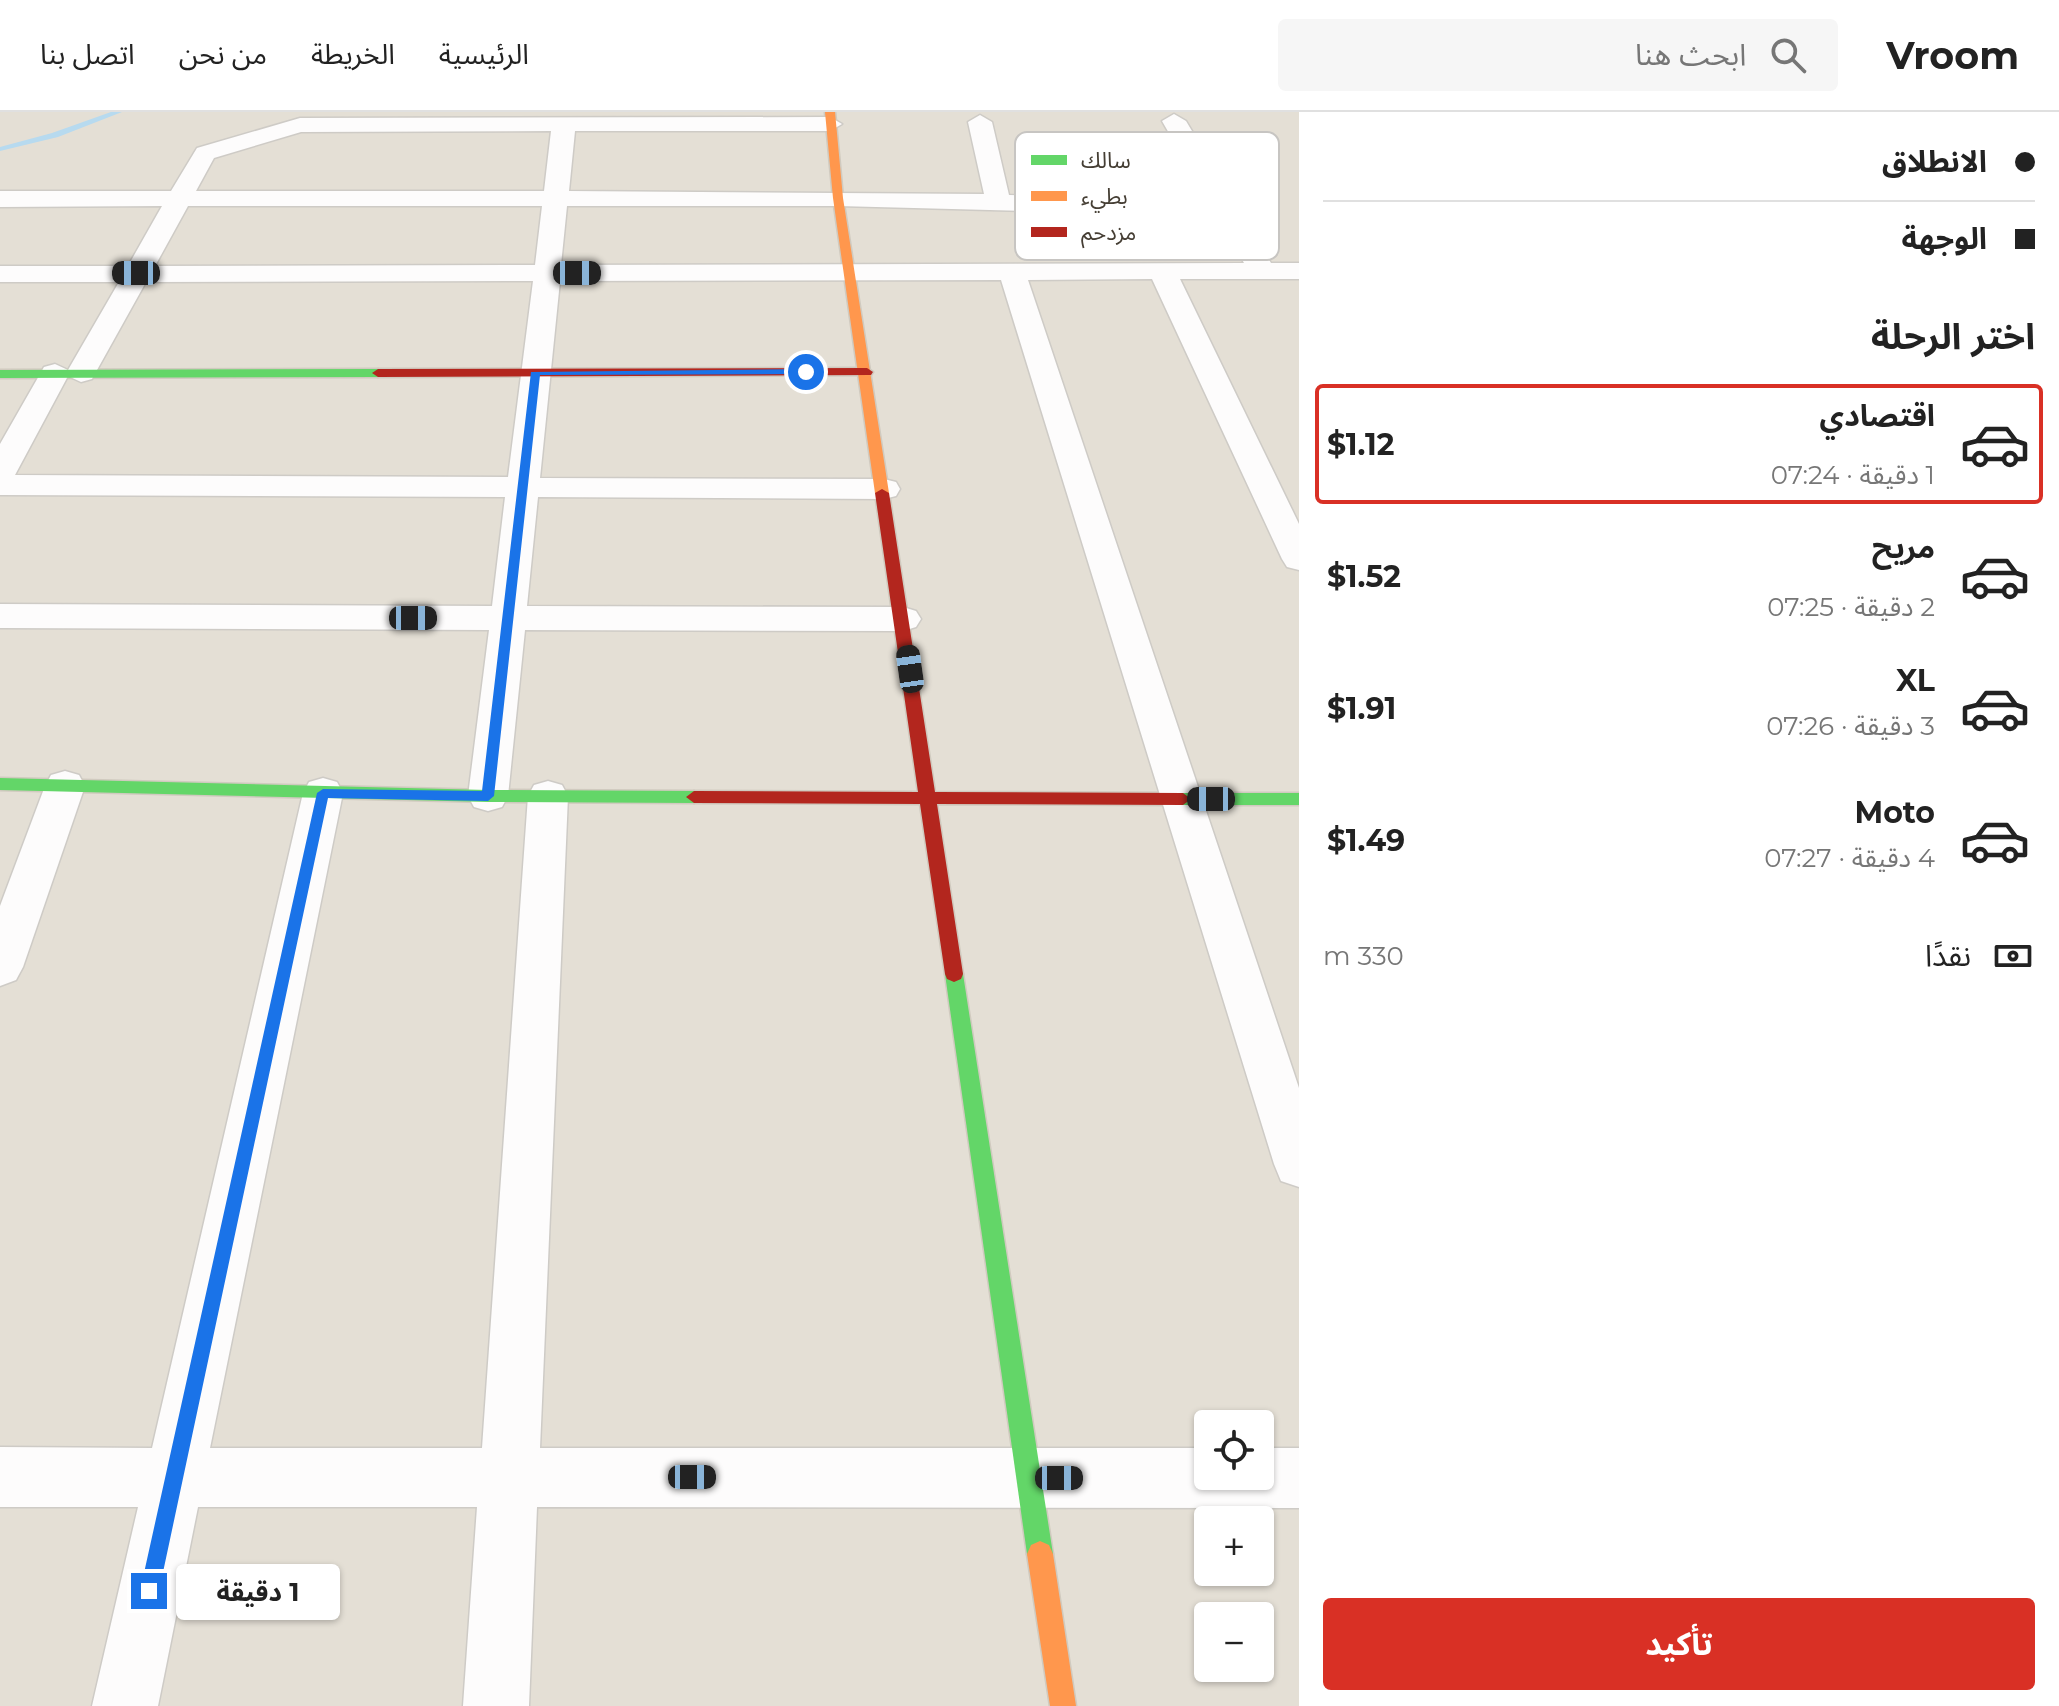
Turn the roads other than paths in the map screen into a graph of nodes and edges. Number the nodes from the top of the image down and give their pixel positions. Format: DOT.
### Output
graph roads {
  1 [pos="830,118"];
  2 [pos="554,119"];
  3 [pos="1174,121"];
  4 [pos="980,122"];
  5 [pos="1181,132"];
  6 [pos="178,198"];
  7 [pos="838,198"];
  8 [pos="0,199"];
  9 [pos="555,199"];
  10 [pos="998,202"];
  11 [pos="1015,203"];
  12 [pos="1256,260"];
  13 [pos="1162,271"];
  14 [pos="1262,271"];
  15 [pos="1299,271"];
  16 [pos="852,272"];
  17 [pos="1012,272"];
  18 [pos="136,273"];
  19 [pos="547,273"];
  20 [pos="0,274"];
  21 [pos="536,372"];
  22 [pos="867,372"];
  23 [pos="68,373"];
  24 [pos="0,374"];
  25 [pos="0,473"];
  26 [pos="0,485"];
  27 [pos="523,487"];
  28 [pos="884,489"];
  29 [pos="1299,559"];
  30 [pos="0,616"];
  31 [pos="508,618"];
  32 [pos="903,619"];
  33 [pos="0,784"];
  34 [pos="65,786"];
  35 [pos="323,793"];
  36 [pos="929,795"];
  37 [pos="488,796"];
  38 [pos="548,796"];
  39 [pos="1181,799"];
  40 [pos="1299,799"];
  41 [pos="0,967"];
  42 [pos="1299,1164"];
  43 [pos="0,1477"];
  44 [pos="174,1477"];
  45 [pos="509,1477"];
  46 [pos="1029,1478"];
  47 [pos="1299,1478"];
  48 [pos="125,1706"];
  49 [pos="496,1706"];
  50 [pos="1063,1706"];
  1 -- 2 [label="street"];
  1 -- 7 [label="street"];
  2 -- 6 [label="street"];
  2 -- 9 [label="street"];
  3 -- 5 [label="street"];
  4 -- 10 [label="street"];
  6 -- 8 [label="street"];
  6 -- 9 [label="street"];
  6 -- 18 [label="street"];
  7 -- 9 [label="street"];
  7 -- 10 [label="street"];
  7 -- 16 [label="street"];
  9 -- 19 [label="street"];
  10 -- 11 [label="street"];
  12 -- 14 [label="street"];
  13 -- 14 [label="street"];
  13 -- 17 [label="street"];
  13 -- 29 [label="street"];
  14 -- 15 [label="street"];
  16 -- 17 [label="street"];
  16 -- 19 [label="street"];
  16 -- 22 [label="street"];
  17 -- 39 [label="street"];
  18 -- 19 [label="street"];
  18 -- 20 [label="street"];
  18 -- 23 [label="street"];
  19 -- 21 [label="street"];
  21 -- 22 [label="street"];
  21 -- 23 [label="street"];
  21 -- 27 [label="street"];
  22 -- 28 [label="street"];
  23 -- 24 [label="street"];
  23 -- 25 [label="street"];
  26 -- 27 [label="street"];
  27 -- 28 [label="street"];
  27 -- 31 [label="street"];
  28 -- 32 [label="street"];
  30 -- 31 [label="street"];
  31 -- 32 [label="street"];
  31 -- 37 [label="street"];
  32 -- 36 [label="street"];
  33 -- 34 [label="street"];
  34 -- 35 [label="street"];
  34 -- 41 [label="street"];
  35 -- 37 [label="street"];
  35 -- 44 [label="street"];
  36 -- 38 [label="street"];
  36 -- 39 [label="street"];
  36 -- 46 [label="street"];
  37 -- 38 [label="street"];
  38 -- 45 [label="street"];
  39 -- 40 [label="street"];
  39 -- 42 [label="street"];
  43 -- 44 [label="street"];
  44 -- 45 [label="street"];
  44 -- 48 [label="street"];
  45 -- 46 [label="street"];
  45 -- 49 [label="street"];
  46 -- 47 [label="street"];
  46 -- 50 [label="street"];
}
